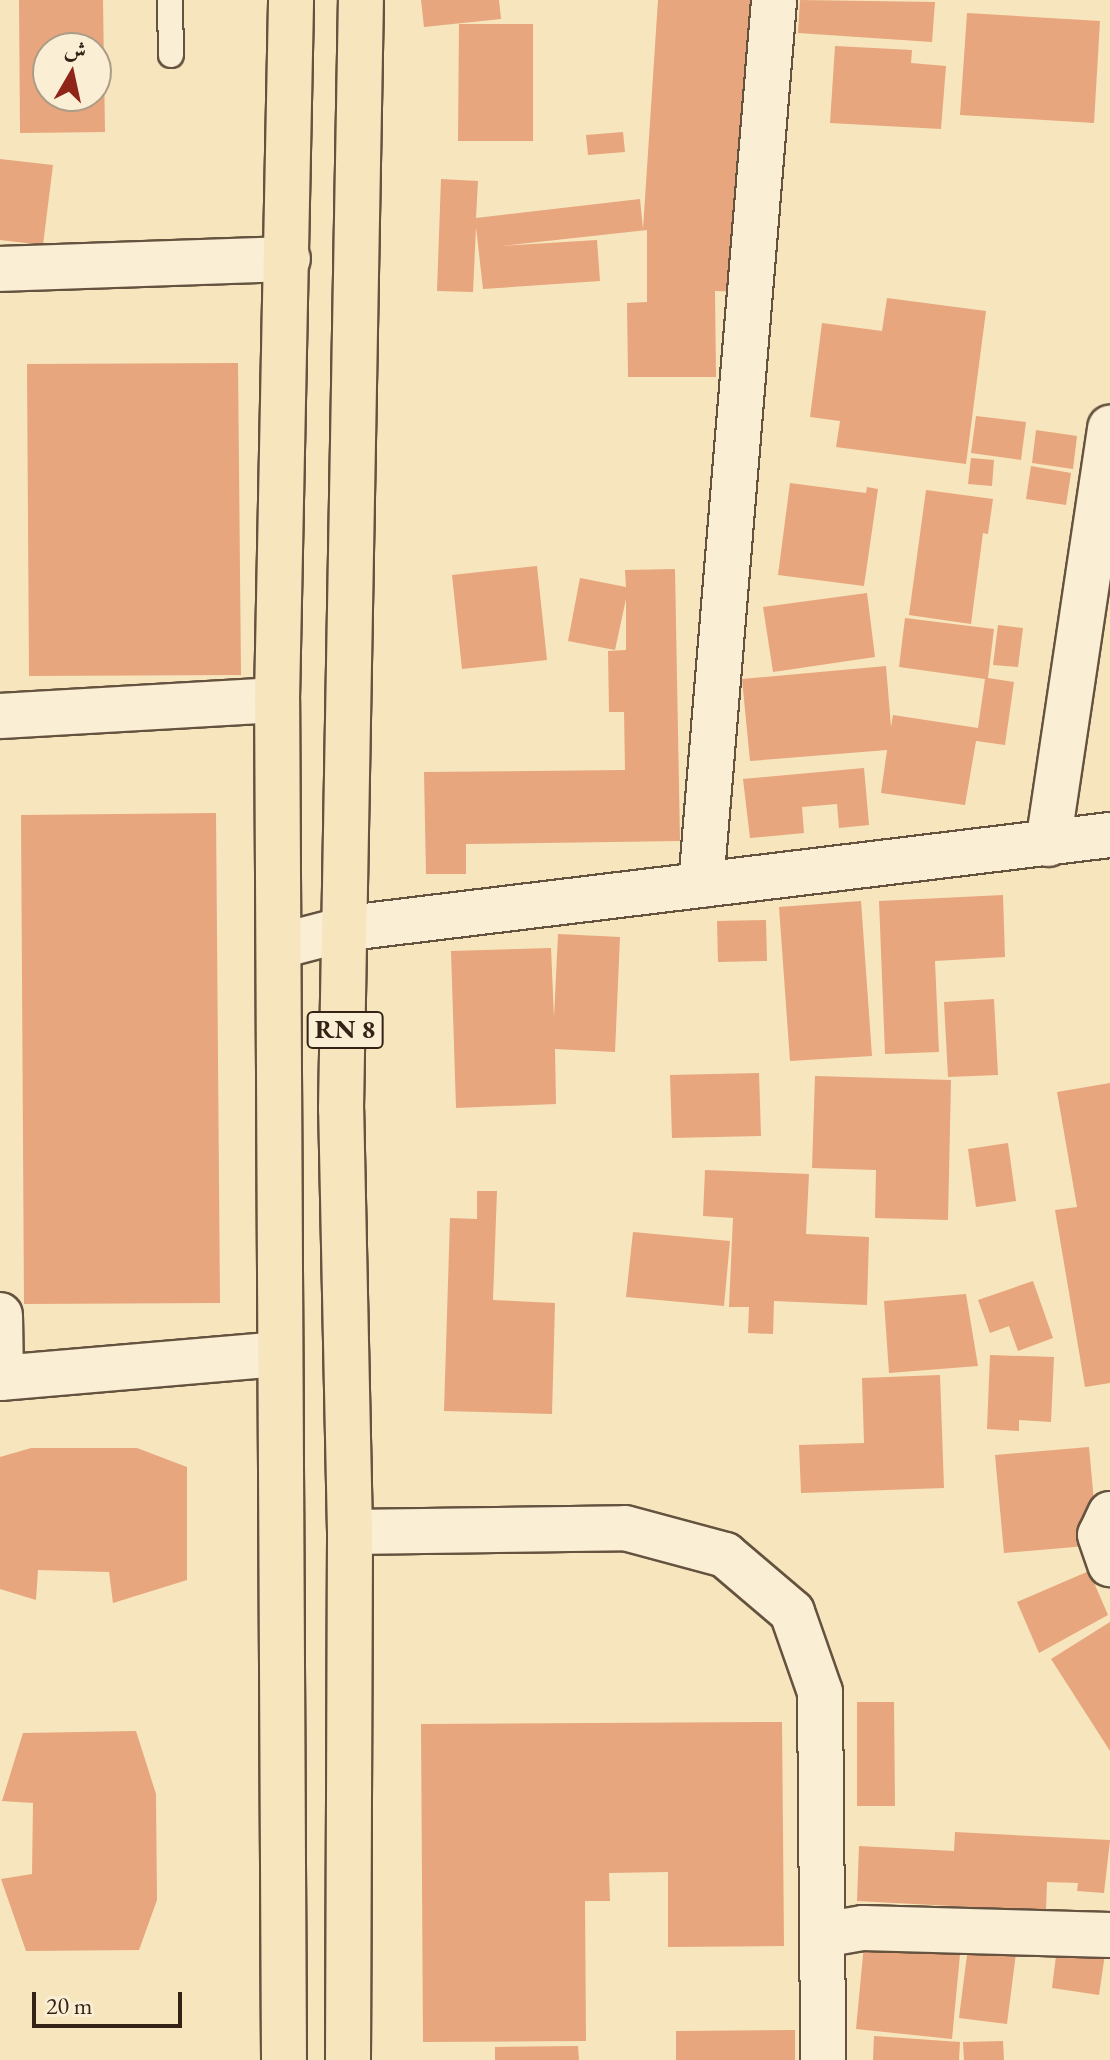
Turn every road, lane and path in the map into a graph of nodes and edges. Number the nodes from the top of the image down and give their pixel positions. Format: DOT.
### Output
graph roads {
  1 [pos="170,0"];
  2 [pos="291,0"];
  3 [pos="361,0"];
  4 [pos="774,0"];
  5 [pos="171,55"];
  6 [pos="288,259"];
  7 [pos="0,269"];
  8 [pos="1110,428"];
  9 [pos="277,700"];
  10 [pos="0,716"];
  11 [pos="1110,835"];
  12 [pos="1048,844"];
  13 [pos="701,885"];
  14 [pos="349,928"];
  15 [pos="280,946"];
  16 [pos="0,1315"];
  17 [pos="278,1354"];
  18 [pos="0,1378"];
  19 [pos="1110,1514"];
  20 [pos="350,1532"];
  21 [pos="1110,1564"];
  22 [pos="822,1935"];
  23 [pos="1110,1935"];
  24 [pos="284,2060"];
  25 [pos="348,2060"];
  26 [pos="823,2060"];
  1 -- 5 [label="lane"];
  2 -- 6 [label="main road, RN 8"];
  3 -- 14 [label="main road, RN 8"];
  4 -- 13 [label="street"];
  6 -- 7 [label="street"];
  6 -- 9 [label="main road, RN 8"];
  8 -- 12 [label="street"];
  9 -- 10 [label="street"];
  9 -- 15 [label="main road, RN 8"];
  11 -- 12 [label="street"];
  12 -- 13 [label="street"];
  13 -- 14 [label="street"];
  14 -- 15 [label="street"];
  14 -- 20 [label="main road, RN 8"];
  15 -- 17 [label="main road, RN 8"];
  16 -- 18 [label="street"];
  17 -- 18 [label="street"];
  17 -- 24 [label="main road, RN 8"];
  19 -- 21 [label="street"];
  20 -- 22 [label="street"];
  20 -- 25 [label="main road, RN 8"];
  22 -- 23 [label="street"];
  22 -- 26 [label="street"];
}
